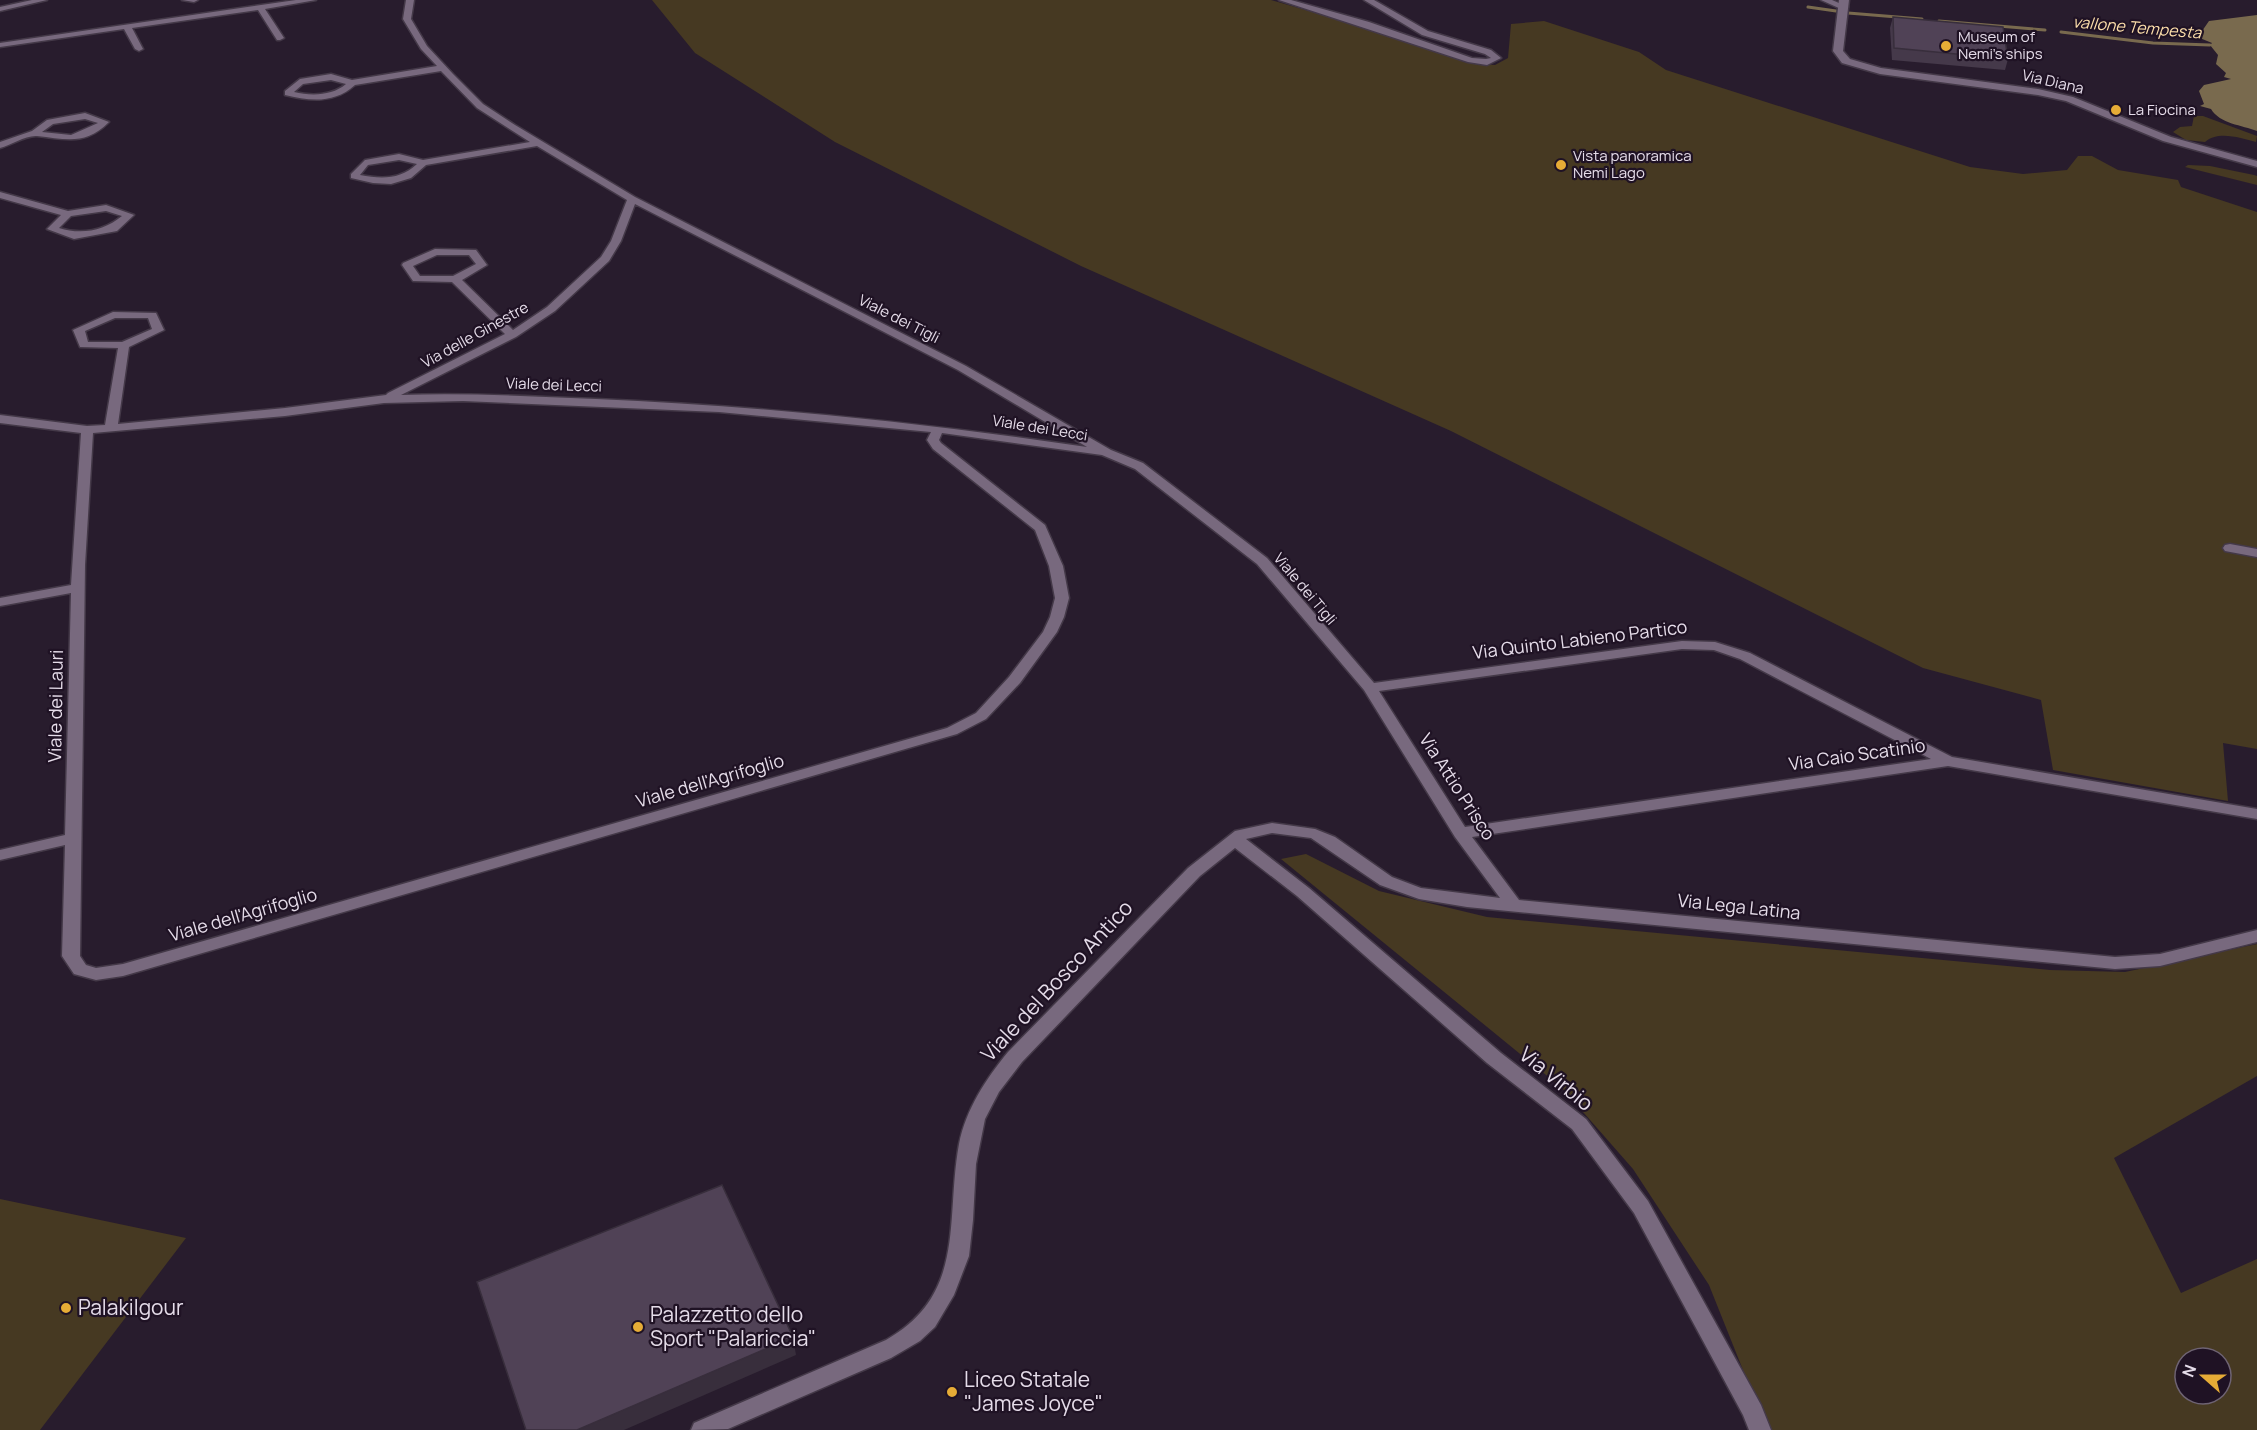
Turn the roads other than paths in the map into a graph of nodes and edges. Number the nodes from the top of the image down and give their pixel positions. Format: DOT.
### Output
graph roads {
  1 [pos="44,0"];
  2 [pos="186,0"];
  3 [pos="194,0"];
  4 [pos="312,0"];
  5 [pos="410,0"];
  6 [pos="1283,0"];
  7 [pos="1368,0"];
  8 [pos="1825,0"];
  9 [pos="260,8"];
  10 [pos="1844,8"];
  11 [pos="0,9"];
  12 [pos="127,27"];
  13 [pos="280,38"];
  14 [pos="0,45"];
  15 [pos="139,50"];
  16 [pos="443,68"];
  17 [pos="352,83"];
  18 [pos="35,133"];
  19 [pos="537,142"];
  20 [pos="0,145"];
  21 [pos="423,163"];
  22 [pos="2257,164"];
  23 [pos="0,195"];
  24 [pos="632,199"];
  25 [pos="68,214"];
  26 [pos="455,279"];
  27 [pos="512,335"];
  28 [pos="124,345"];
  29 [pos="384,399"];
  30 [pos="0,419"];
  31 [pos="111,427"];
  32 [pos="938,429"];
  33 [pos="87,430"];
  34 [pos="1107,453"];
  35 [pos="2230,548"];
  36 [pos="2257,553"];
  37 [pos="77,588"];
  38 [pos="0,602"];
  39 [pos="1370,688"];
  40 [pos="1948,761"];
  41 [pos="2257,814"];
  42 [pos="1461,833"];
  43 [pos="73,838"];
  44 [pos="1233,840"];
  45 [pos="0,855"];
  46 [pos="1514,905"];
  47 [pos="2257,936"];
  48 [pos="89,974"];
  49 [pos="702,1430"];
  50 [pos="1760,1430"];
  1 -- 11 [label="street"];
  2 -- 3 [label="street"];
  4 -- 9 [label="street"];
  5 -- 16 [label="street, Viale dei Tigli"];
  6 -- 7 [label="street"];
  8 -- 10 [label="street"];
  9 -- 12 [label="street"];
  9 -- 13 [label="street"];
  10 -- 22 [label="street, Via Diana"];
  12 -- 14 [label="street"];
  12 -- 15 [label="street"];
  16 -- 17 [label="street"];
  16 -- 19 [label="street, Viale dei Tigli"];
  17 -- 17 [label="street"];
  18 -- 18 [label="street"];
  18 -- 20 [label="street"];
  19 -- 21 [label="street"];
  19 -- 24 [label="street, Viale dei Tigli"];
  21 -- 21 [label="street"];
  23 -- 25 [label="street"];
  24 -- 27 [label="street, Via delle Ginestre"];
  24 -- 34 [label="street, Viale dei Tigli"];
  25 -- 25 [label="street"];
  26 -- 26 [label="street"];
  26 -- 27 [label="street"];
  27 -- 29 [label="street, Via delle Ginestre"];
  28 -- 28 [label="street"];
  28 -- 31 [label="street"];
  29 -- 31 [label="street, Viale dei Lecci"];
  29 -- 32 [label="street, Viale dei Lecci"];
  30 -- 33 [label="street, Viale dei Lecci"];
  31 -- 33 [label="street, Viale dei Lecci"];
  32 -- 34 [label="street, Viale dei Lecci"];
  32 -- 48 [label="street, Viale dell'Agrifoglio"];
  33 -- 37 [label="street, Viale dei Lauri"];
  34 -- 39 [label="street, Viale dei Tigli"];
  35 -- 36 [label="street"];
  37 -- 38 [label="street"];
  37 -- 43 [label="street, Viale dei Lauri"];
  39 -- 40 [label="street, Via Quinto Labieno Partico"];
  39 -- 42 [label="street, Via Attio Prisco"];
  40 -- 41 [label="street, Via Caio Scatinio"];
  40 -- 42 [label="street, Via Caio Scatinio"];
  42 -- 46 [label="street, Via Attio Prisco"];
  43 -- 45 [label="street"];
  43 -- 48 [label="street, Viale dei Lauri"];
  44 -- 46 [label="street, Via Lega Latina"];
  44 -- 49 [label="street, Viale del Bosco Antico"];
  44 -- 50 [label="street, Via Virbio"];
  46 -- 47 [label="street, Via Lega Latina"];
}
